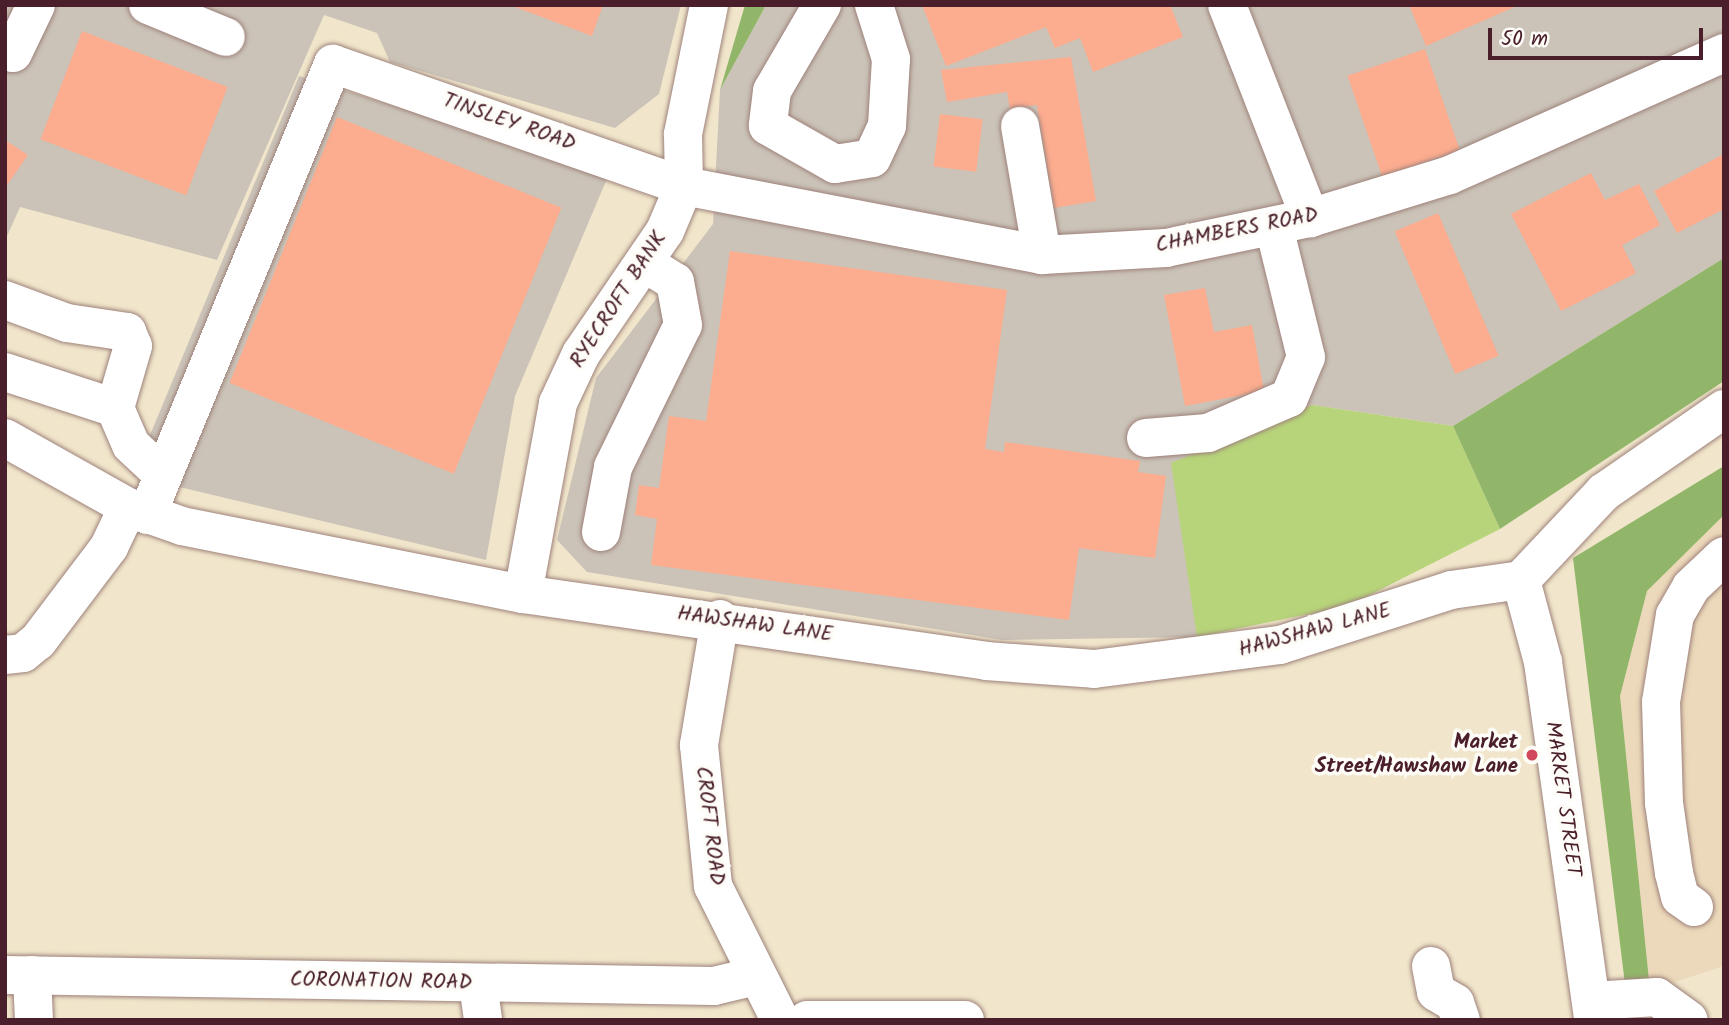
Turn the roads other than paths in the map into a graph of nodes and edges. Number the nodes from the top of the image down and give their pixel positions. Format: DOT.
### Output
graph roads {
  1 [pos="36,5"];
  2 [pos="148,5"];
  3 [pos="709,5"];
  4 [pos="822,5"];
  5 [pos="874,5"];
  6 [pos="1227,5"];
  7 [pos="226,37"];
  8 [pos="5,48"];
  9 [pos="1724,53"];
  10 [pos="1020,127"];
  11 [pos="835,164"];
  12 [pos="684,186"];
  13 [pos="826,215"];
  14 [pos="1310,218"];
  15 [pos="1273,227"];
  16 [pos="1042,255"];
  17 [pos="644,262"];
  18 [pos="5,300"];
  19 [pos="5,372"];
  20 [pos="115,408"];
  21 [pos="1724,409"];
  22 [pos="5,438"];
  23 [pos="1146,438"];
  24 [pos="162,474"];
  25 [pos="137,511"];
  26 [pos="601,532"];
  27 [pos="1724,556"];
  28 [pos="1521,580"];
  29 [pos="523,594"];
  30 [pos="720,619"];
  31 [pos="5,655"];
  32 [pos="1694,907"];
  33 [pos="1430,966"];
  34 [pos="18,975"];
  35 [pos="756,976"];
  36 [pos="480,1002"];
  37 [pos="1592,1010"];
  38 [pos="34,1020"];
  39 [pos="780,1020"];
  40 [pos="807,1020"];
  41 [pos="965,1020"];
  42 [pos="1461,1020"];
  43 [pos="1689,1020"];
  1 -- 8 [label="street"];
  2 -- 7 [label="street"];
  3 -- 12 [label="street, RYECROFT BANK"];
  4 -- 11 [label="street"];
  5 -- 11 [label="street"];
  6 -- 14 [label="street"];
  9 -- 14 [label="street, CHAMBERS ROAD"];
  10 -- 16 [label="street"];
  11 -- 13 [label="street"];
  12 -- 13 [label="street, CHAMBERS ROAD"];
  12 -- 17 [label="street, RYECROFT BANK"];
  12 -- 24 [label="street, TINSLEY ROAD"];
  13 -- 16 [label="street, CHAMBERS ROAD"];
  14 -- 15 [label="street, CHAMBERS ROAD"];
  15 -- 16 [label="street, CHAMBERS ROAD"];
  15 -- 23 [label="street"];
  17 -- 26 [label="street"];
  17 -- 29 [label="street, RYECROFT BANK"];
  18 -- 20 [label="street"];
  19 -- 20 [label="street"];
  20 -- 24 [label="street"];
  21 -- 28 [label="street"];
  22 -- 25 [label="street, HAWSHAW LANE"];
  24 -- 25 [label="street"];
  25 -- 29 [label="street, HAWSHAW LANE"];
  25 -- 31 [label="street"];
  27 -- 32 [label="street"];
  28 -- 30 [label="street, HAWSHAW LANE"];
  28 -- 37 [label="street, MARKET STREET"];
  29 -- 30 [label="street, HAWSHAW LANE"];
  30 -- 35 [label="street, CROFT ROAD"];
  33 -- 42 [label="street"];
  34 -- 36 [label="street, CORONATION ROAD"];
  34 -- 38 [label="street"];
  35 -- 36 [label="street, CORONATION ROAD"];
  35 -- 39 [label="street, CROFT ROAD"];
  37 -- 43 [label="street"];
  40 -- 41 [label="street"];
}
